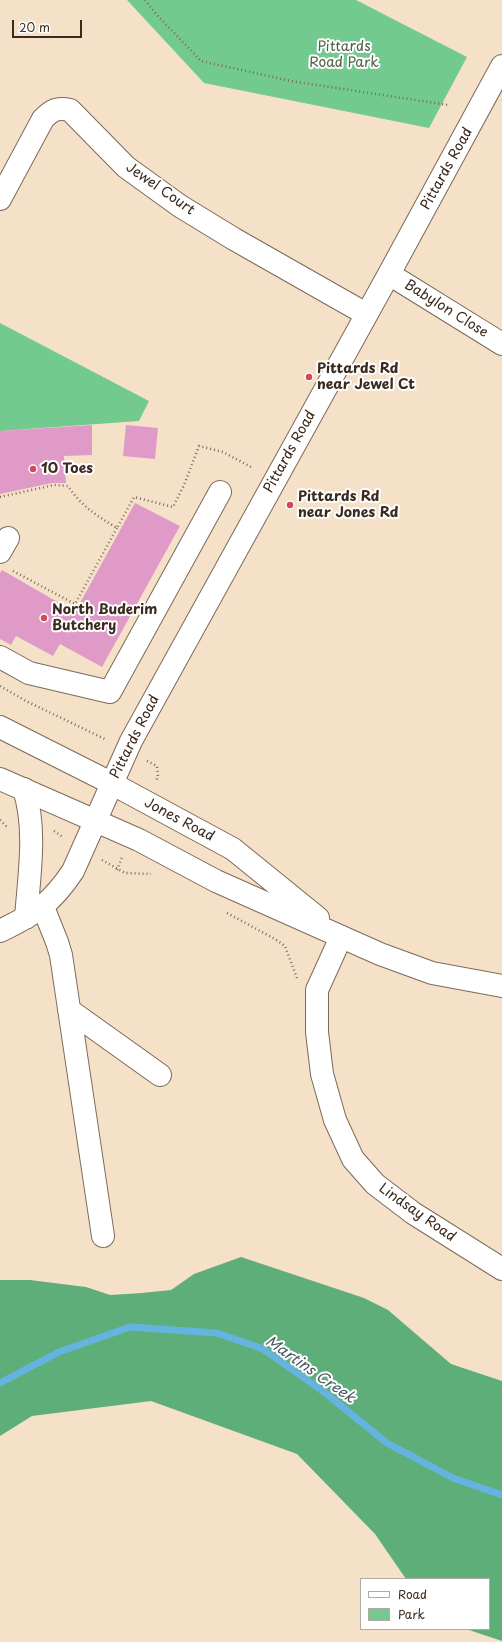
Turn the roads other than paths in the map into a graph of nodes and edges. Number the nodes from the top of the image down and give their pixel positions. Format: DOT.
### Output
graph roads {
  1 [pos="502,66"];
  2 [pos="0,199"];
  3 [pos="389,274"];
  4 [pos="366,314"];
  5 [pos="502,344"];
  6 [pos="220,492"];
  7 [pos="0,657"];
  8 [pos="0,727"];
  9 [pos="0,779"];
  10 [pos="111,783"];
  11 [pos="24,789"];
  12 [pos="96,821"];
  13 [pos="35,913"];
  14 [pos="0,931"];
  15 [pos="341,937"];
  16 [pos="502,986"];
  17 [pos="69,1010"];
  18 [pos="160,1075"];
  19 [pos="103,1236"];
  20 [pos="502,1269"];
  1 -- 3 [label="street, Pittards Road"];
  2 -- 4 [label="street, Jewel Court"];
  3 -- 4 [label="street, Pittards Road"];
  3 -- 5 [label="street, Babylon Close"];
  4 -- 10 [label="street, Pittards Road"];
  6 -- 7 [label="street"];
  8 -- 10 [label="street, Jones Road"];
  9 -- 11 [label="street, Jones Road"];
  10 -- 12 [label="street, Pittards Road"];
  10 -- 15 [label="street, Jones Road"];
  11 -- 12 [label="street, Jones Road"];
  11 -- 13 [label="street"];
  12 -- 13 [label="street, Pittards Road"];
  12 -- 15 [label="street, Jones Road"];
  13 -- 14 [label="street"];
  13 -- 17 [label="street"];
  15 -- 16 [label="street, Jones Road"];
  15 -- 20 [label="street, Lindsay Road"];
  17 -- 18 [label="street"];
  17 -- 19 [label="street"];
}
